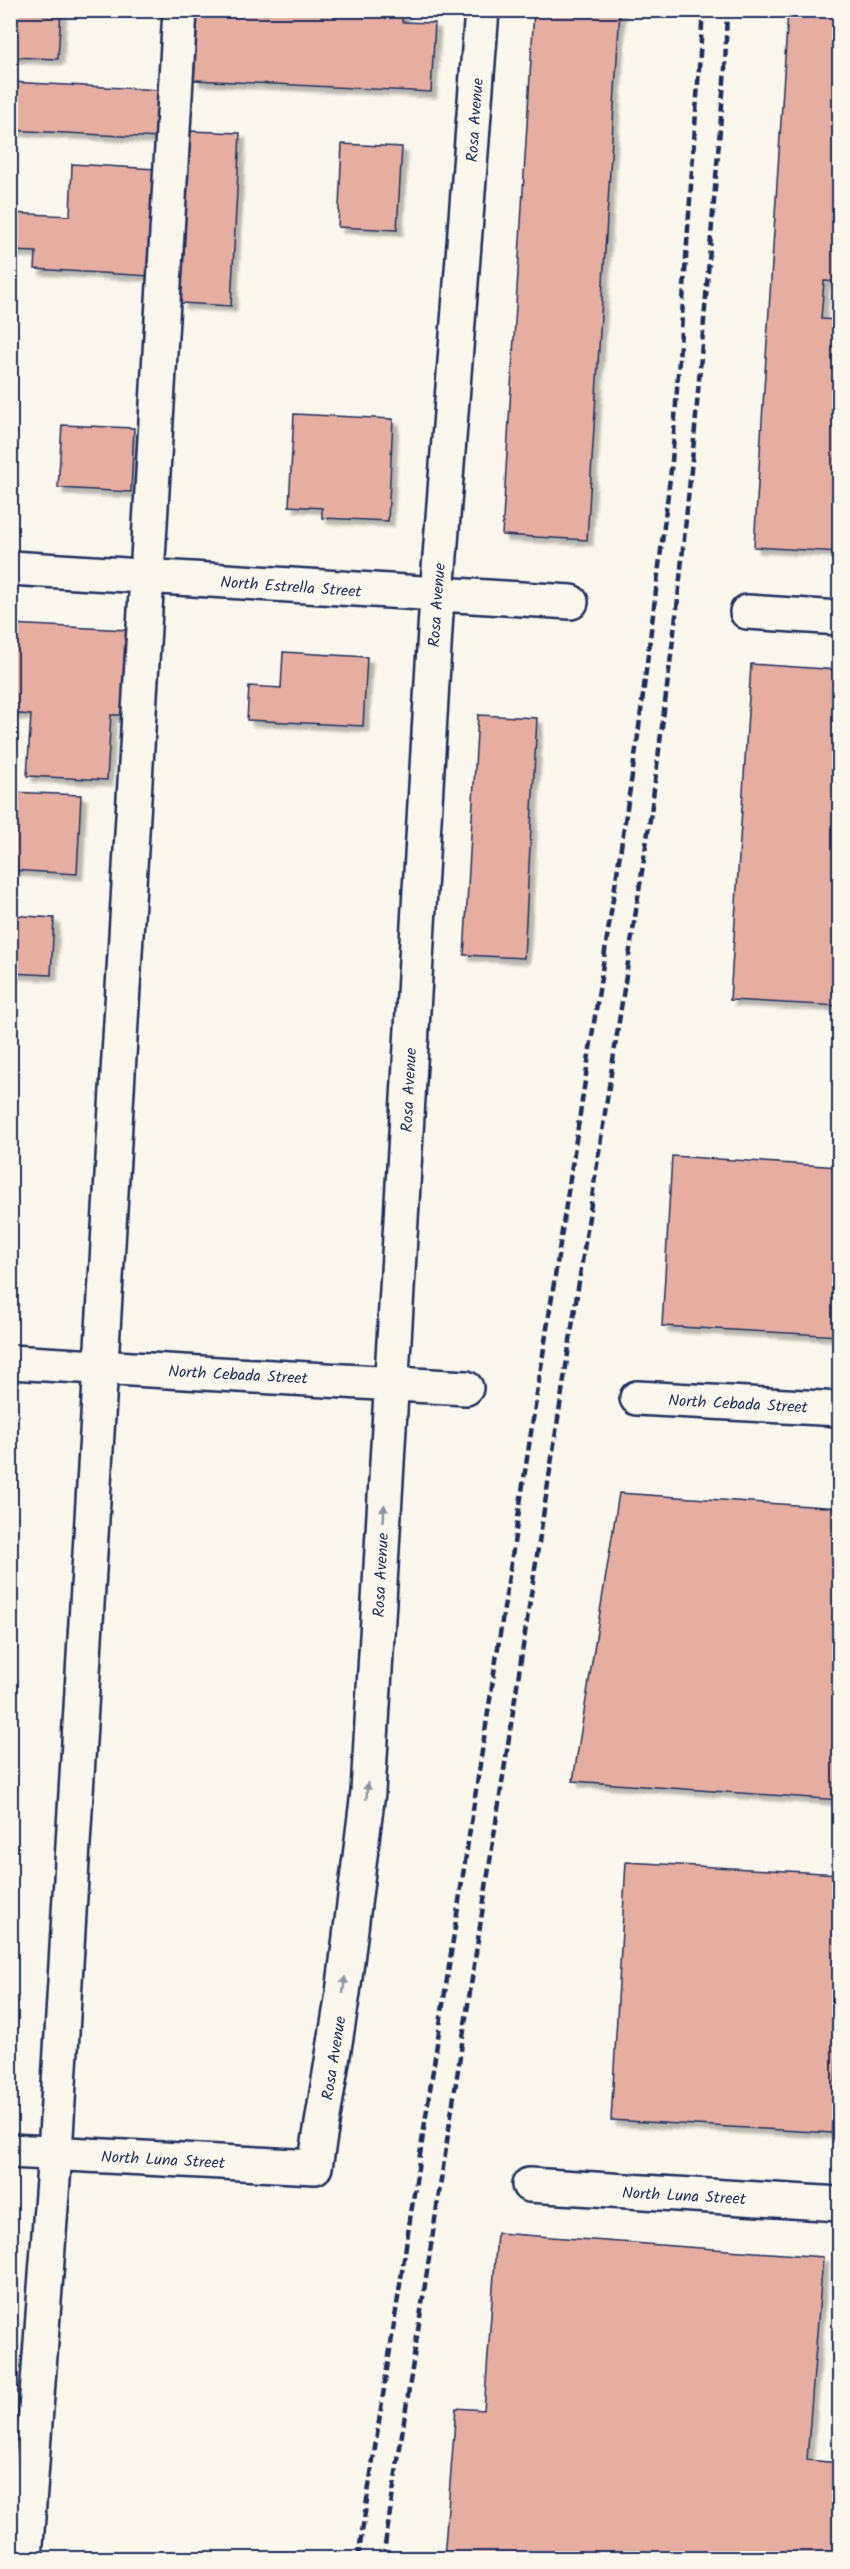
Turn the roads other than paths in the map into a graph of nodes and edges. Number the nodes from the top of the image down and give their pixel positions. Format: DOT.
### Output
graph roads {
  1 [pos="180,10"];
  2 [pos="482,10"];
  3 [pos="10,568"];
  4 [pos="146,577"];
  5 [pos="437,595"];
  6 [pos="571,602"];
  7 [pos="747,612"];
  8 [pos="840,618"];
  9 [pos="10,1362"];
  10 [pos="102,1367"];
  11 [pos="392,1383"];
  12 [pos="466,1388"];
  13 [pos="637,1398"];
  14 [pos="840,1409"];
  15 [pos="10,2151"];
  16 [pos="55,2153"];
  17 [pos="315,2167"];
  18 [pos="529,2186"];
  19 [pos="840,2204"];
  20 [pos="25,2559"];
  1 -- 4 [label="street"];
  2 -- 5 [label="street, Rosa Avenue"];
  3 -- 4 [label="street, North Estrella Street"];
  4 -- 5 [label="street, North Estrella Street"];
  4 -- 10 [label="street"];
  5 -- 6 [label="street, North Estrella Street"];
  5 -- 11 [label="street, Rosa Avenue"];
  7 -- 8 [label="street"];
  9 -- 10 [label="street, North Cebada Street"];
  10 -- 11 [label="street, North Cebada Street"];
  10 -- 16 [label="street"];
  11 -- 12 [label="street, North Cebada Street"];
  17 -- 11 [label="street, Rosa Avenue, one-way"];
  13 -- 14 [label="street, North Cebada Street"];
  15 -- 16 [label="street, North Luna Street"];
  16 -- 17 [label="street, North Luna Street"];
  16 -- 20 [label="street"];
  18 -- 19 [label="street, North Luna Street"];
}
